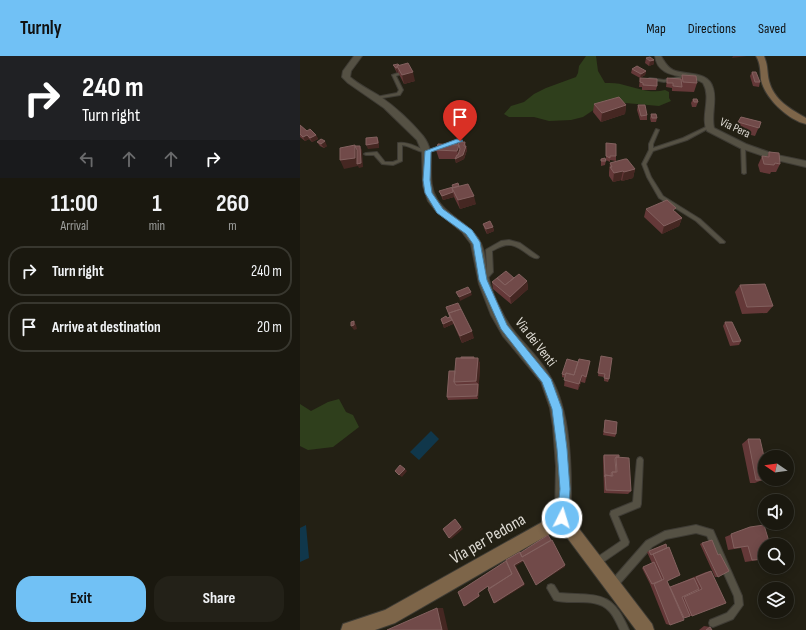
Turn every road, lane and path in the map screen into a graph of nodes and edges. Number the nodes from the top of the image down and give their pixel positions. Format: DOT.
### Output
graph roads {
  1 [pos="358,56"];
  2 [pos="760,56"];
  3 [pos="658,57"];
  4 [pos="409,71"];
  5 [pos="687,76"];
  6 [pos="644,79"];
  7 [pos="377,98"];
  8 [pos="806,122"];
  9 [pos="709,127"];
  10 [pos="657,130"];
  11 [pos="460,141"];
  12 [pos="743,146"];
  13 [pos="651,150"];
  14 [pos="428,151"];
  15 [pos="366,154"];
  16 [pos="806,164"];
  17 [pos="744,173"];
  18 [pos="722,242"];
  19 [pos="536,257"];
  20 [pos="483,280"];
  21 [pos="640,460"];
  22 [pos="562,518"];
  23 [pos="596,563"];
  24 [pos="613,586"];
  25 [pos="551,588"];
  26 [pos="713,623"];
  27 [pos="349,630"];
  28 [pos="624,630"];
  29 [pos="646,630"];
  1 -- 7 [label="street"];
  2 -- 8 [label="street"];
  3 -- 5 [label="street, Via Pera"];
  4 -- 7 [label="lane"];
  5 -- 6 [label="lane"];
  5 -- 9 [label="street, Via Pera"];
  7 -- 14 [label="street"];
  9 -- 12 [label="street, Via Pera"];
  9 -- 13 [label="lane"];
  10 -- 13 [label="lane"];
  11 -- 14 [label="lane"];
  12 -- 16 [label="street, Via Pera"];
  12 -- 17 [label="lane"];
  13 -- 18 [label="lane"];
  14 -- 15 [label="lane"];
  14 -- 20 [label="street, Via dei Venti"];
  19 -- 20 [label="lane"];
  20 -- 22 [label="street, Via dei Venti"];
  21 -- 23 [label="lane"];
  22 -- 23 [label="street"];
  22 -- 27 [label="street, Via per Pedona"];
  23 -- 24 [label="street"];
  24 -- 26 [label="lane"];
  24 -- 29 [label="street"];
  25 -- 28 [label="lane"];
}
